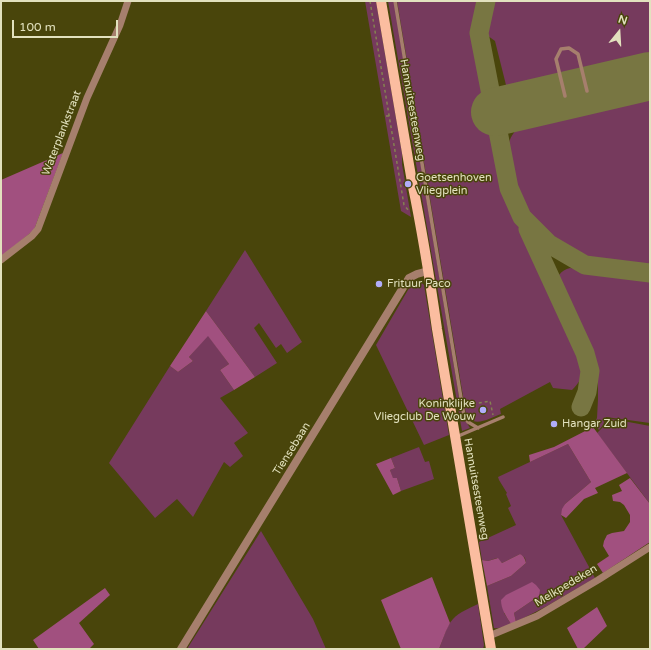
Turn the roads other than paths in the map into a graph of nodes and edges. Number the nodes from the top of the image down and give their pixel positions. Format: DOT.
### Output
graph roads {
  1 [pos="128,1"];
  2 [pos="380,1"];
  3 [pos="395,1"];
  4 [pos="587,91"];
  5 [pos="566,96"];
  6 [pos="1,260"];
  7 [pos="428,271"];
  8 [pos="503,417"];
  9 [pos="478,428"];
  10 [pos="455,437"];
  11 [pos="650,547"];
  12 [pos="489,636"];
  13 [pos="181,649"];
  14 [pos="492,649"];
  1 -- 6 [label="street, Waterplankstraat"];
  2 -- 7 [label="main road, Hannuitsesteenweg"];
  3 -- 9 [label="lane"];
  4 -- 5 [label="lane"];
  7 -- 10 [label="main road, Hannuitsesteenweg"];
  7 -- 13 [label="street, Tiensebaan"];
  8 -- 9 [label="lane"];
  9 -- 10 [label="lane"];
  10 -- 12 [label="main road, Hannuitsesteenweg"];
  11 -- 12 [label="street, Melkpedeken"];
  12 -- 14 [label="main road, Hannuitsesteenweg"];
}
